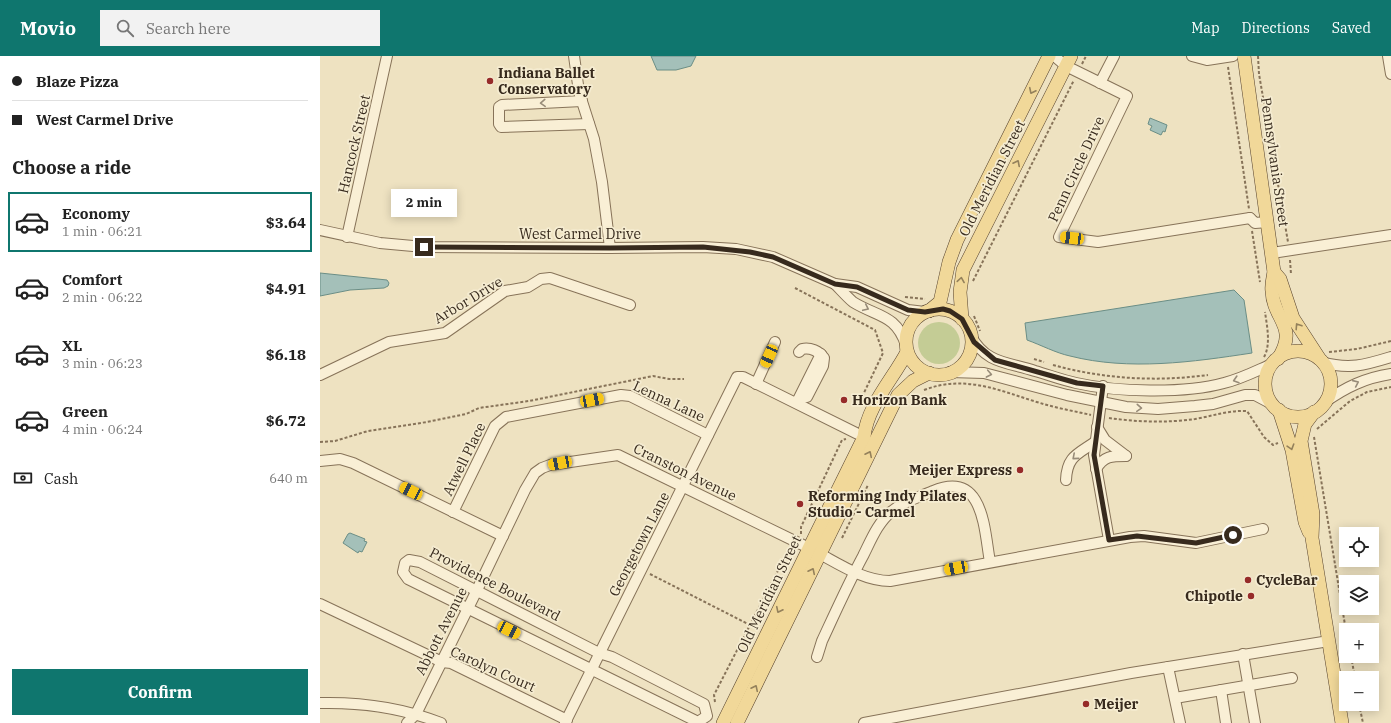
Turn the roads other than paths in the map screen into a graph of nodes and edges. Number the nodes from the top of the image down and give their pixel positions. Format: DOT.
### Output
graph roads {
  1 [pos="387,56"];
  2 [pos="574,56"];
  3 [pos="1049,56"];
  4 [pos="1054,56"];
  5 [pos="1114,56"];
  6 [pos="1244,56"];
  7 [pos="1388,56"];
  8 [pos="1195,57"];
  9 [pos="1230,57"];
  10 [pos="1072,65"];
  11 [pos="1391,74"];
  12 [pos="1100,83"];
  13 [pos="582,100"];
  14 [pos="589,124"];
  15 [pos="1267,216"];
  16 [pos="320,230"];
  17 [pos="1391,235"];
  18 [pos="348,237"];
  19 [pos="610,248"];
  20 [pos="1272,253"];
  21 [pos="1274,272"];
  22 [pos="835,284"];
  23 [pos="630,305"];
  24 [pos="927,311"];
  25 [pos="967,316"];
  26 [pos="977,336"];
  27 [pos="775,342"];
  28 [pos="907,348"];
  29 [pos="799,352"];
  30 [pos="1322,357"];
  31 [pos="1391,357"];
  32 [pos="1268,361"];
  33 [pos="950,372"];
  34 [pos="929,373"];
  35 [pos="1391,374"];
  36 [pos="320,375"];
  37 [pos="756,384"];
  38 [pos="1103,386"];
  39 [pos="801,400"];
  40 [pos="1325,402"];
  41 [pos="1101,403"];
  42 [pos="1276,407"];
  43 [pos="1314,412"];
  44 [pos="500,420"];
  45 [pos="1097,427"];
  46 [pos="708,435"];
  47 [pos="864,437"];
  48 [pos="1095,442"];
  49 [pos="320,461"];
  50 [pos="543,467"];
  51 [pos="1096,469"];
  52 [pos="1066,480"];
  53 [pos="683,486"];
  54 [pos="454,512"];
  55 [pos="1263,529"];
  56 [pos="503,536"];
  57 [pos="1312,538"];
  58 [pos="1109,540"];
  59 [pos="814,551"];
  60 [pos="990,562"];
  61 [pos="855,572"];
  62 [pos="477,590"];
  63 [pos="320,604"];
  64 [pos="468,609"];
  65 [pos="1329,641"];
  66 [pos="599,653"];
  67 [pos="1243,654"];
  68 [pos="817,657"];
  69 [pos="442,662"];
  70 [pos="1168,667"];
  71 [pos="591,670"];
  72 [pos="1292,678"];
  73 [pos="1248,686"];
  74 [pos="1221,690"];
  75 [pos="1174,698"];
  76 [pos="320,703"];
  77 [pos="416,714"];
  78 [pos="707,716"];
  79 [pos="566,721"];
  80 [pos="407,723"];
  81 [pos="441,723"];
  82 [pos="722,723"];
  83 [pos="737,723"];
  84 [pos="864,723"];
  85 [pos="1180,723"];
  86 [pos="1226,723"];
  87 [pos="1255,723"];
  88 [pos="1342,723"];
  1 -- 18 [label="street, Hancock Street"];
  2 -- 13 [label="street"];
  3 -- 24 [label="main road, Old Meridian Street, one-way"];
  4 -- 10 [label="street, Penn Circle Drive"];
  5 -- 12 [label="street"];
  6 -- 15 [label="main road, Pennsylvania Street"];
  7 -- 11 [label="street"];
  8 -- 9 [label="street"];
  10 -- 12 [label="street, Penn Circle Drive"];
  25 -- 10 [label="main road, Old Meridian Street, one-way"];
  12 -- 15 [label="street, Penn Circle Drive"];
  13 -- 14 [label="street"];
  13 -- 14 [label="street, one-way"];
  14 -- 19 [label="street"];
  15 -- 20 [label="main road, Pennsylvania Street"];
  16 -- 18 [label="street, West Carmel Drive"];
  17 -- 20 [label="street"];
  18 -- 19 [label="street, West Carmel Drive"];
  19 -- 22 [label="street, West Carmel Drive"];
  20 -- 21 [label="main road, Pennsylvania Street"];
  30 -- 21 [label="main road, Pennsylvania Street, one-way"];
  21 -- 32 [label="main road, Pennsylvania Street"];
  22 -- 24 [label="street, West Carmel Drive"];
  22 -- 28 [label="street, West Carmel Drive, one-way"];
  23 -- 36 [label="street, Arbor Drive"];
  24 -- 25 [label="main road"];
  24 -- 28 [label="main road, Old Meridian Street"];
  25 -- 26 [label="main road"];
  26 -- 33 [label="main road"];
  26 -- 38 [label="street"];
  27 -- 37 [label="street"];
  28 -- 34 [label="main road"];
  28 -- 47 [label="main road, Old Meridian Street"];
  29 -- 39 [label="street"];
  30 -- 31 [label="street"];
  30 -- 32 [label="main road"];
  30 -- 40 [label="main road"];
  32 -- 38 [label="street, one-way"];
  32 -- 42 [label="main road"];
  33 -- 34 [label="main road"];
  33 -- 41 [label="street, one-way"];
  59 -- 34 [label="main road, Old Meridian Street, one-way"];
  40 -- 35 [label="street, one-way"];
  37 -- 39 [label="street"];
  37 -- 46 [label="street, Georgetown Lane"];
  38 -- 41 [label="street"];
  39 -- 47 [label="street"];
  40 -- 43 [label="main road"];
  41 -- 42 [label="street, one-way"];
  41 -- 45 [label="street"];
  42 -- 43 [label="main road"];
  42 -- 57 [label="main road, one-way"];
  43 -- 57 [label="main road"];
  44 -- 46 [label="street, Lenna Lane"];
  44 -- 54 [label="street, Atwell Place"];
  45 -- 48 [label="street"];
  45 -- 51 [label="street"];
  46 -- 53 [label="street, Georgetown Lane"];
  47 -- 59 [label="main road, Old Meridian Street"];
  48 -- 51 [label="street"];
  48 -- 52 [label="street, one-way"];
  49 -- 54 [label="street"];
  50 -- 53 [label="street, Cranston Avenue"];
  50 -- 56 [label="street, Abbott Avenue"];
  51 -- 58 [label="street"];
  53 -- 59 [label="street, Cranston Avenue"];
  53 -- 66 [label="street, Georgetown Lane"];
  54 -- 56 [label="street"];
  55 -- 58 [label="street, Cranston Avenue"];
  56 -- 62 [label="street, Abbott Avenue"];
  57 -- 65 [label="main road"];
  58 -- 60 [label="street, Cranston Avenue"];
  59 -- 61 [label="street, Cranston Avenue"];
  59 -- 82 [label="main road, Old Meridian Street, one-way"];
  83 -- 59 [label="main road, Old Meridian Street, one-way"];
  60 -- 61 [label="street, Cranston Avenue"];
  60 -- 61 [label="street"];
  61 -- 68 [label="street"];
  62 -- 64 [label="street, Abbott Avenue"];
  62 -- 64 [label="street, Providence Boulevard"];
  62 -- 66 [label="street, Providence Boulevard"];
  63 -- 69 [label="street, Carolyn Court"];
  64 -- 69 [label="street, Abbott Avenue"];
  64 -- 71 [label="street, Providence Boulevard"];
  65 -- 67 [label="street"];
  65 -- 88 [label="main road"];
  66 -- 71 [label="street, Georgetown Lane"];
  66 -- 78 [label="street, Providence Boulevard"];
  67 -- 70 [label="street"];
  67 -- 73 [label="street"];
  69 -- 77 [label="street, Abbott Avenue"];
  69 -- 79 [label="street, Carolyn Court"];
  70 -- 75 [label="street"];
  70 -- 84 [label="street"];
  71 -- 78 [label="street, Providence Boulevard"];
  71 -- 79 [label="street, Georgetown Lane"];
  72 -- 73 [label="street"];
  73 -- 74 [label="street"];
  73 -- 87 [label="street"];
  74 -- 75 [label="street"];
  74 -- 86 [label="street"];
  75 -- 85 [label="street"];
  76 -- 77 [label="street"];
  77 -- 80 [label="street, Abbott Avenue"];
  77 -- 81 [label="street"];
  78 -- 82 [label="street"];
}
